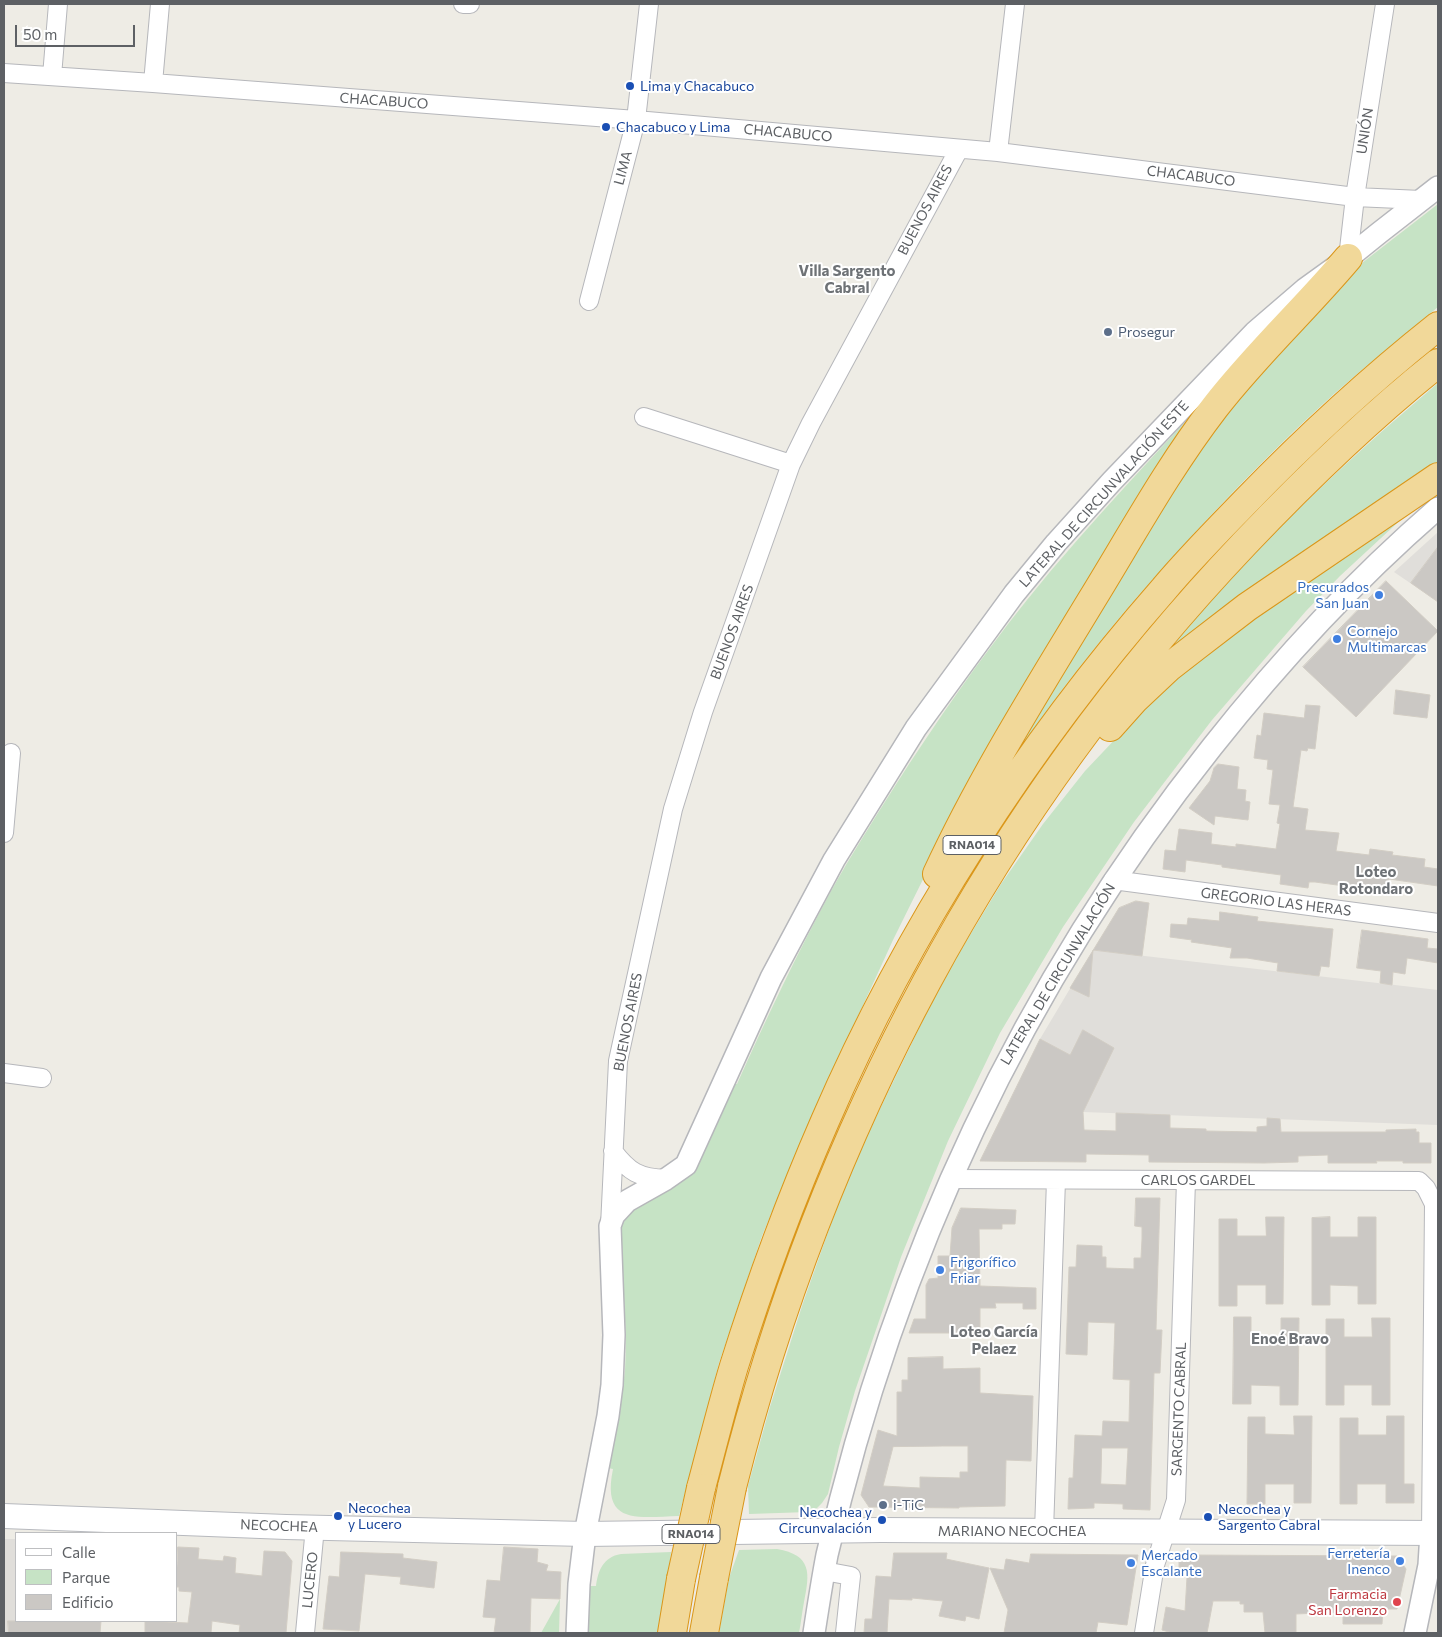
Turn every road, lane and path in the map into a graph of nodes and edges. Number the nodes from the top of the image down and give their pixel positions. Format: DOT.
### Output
graph roads {
  1 [pos="58,4"];
  2 [pos="160,4"];
  3 [pos="463,4"];
  4 [pos="470,4"];
  5 [pos="649,4"];
  6 [pos="1015,4"];
  7 [pos="1385,4"];
  8 [pos="4,73"];
  9 [pos="52,76"];
  10 [pos="153,83"];
  11 [pos="636,120"];
  12 [pos="959,149"];
  13 [pos="998,152"];
  14 [pos="1438,187"];
  15 [pos="1354,197"];
  16 [pos="1421,200"];
  17 [pos="1348,258"];
  18 [pos="589,301"];
  19 [pos="1438,326"];
  20 [pos="1438,364"];
  21 [pos="644,417"];
  22 [pos="791,464"];
  23 [pos="1438,477"];
  24 [pos="1438,508"];
  25 [pos="11,753"];
  26 [pos="1030,812"];
  27 [pos="4,833"];
  28 [pos="1113,880"];
  29 [pos="1438,923"];
  30 [pos="869,1027"];
  31 [pos="4,1073"];
  32 [pos="42,1078"];
  33 [pos="613,1151"];
  34 [pos="666,1179"];
  35 [pos="950,1179"];
  36 [pos="1056,1180"];
  37 [pos="1186,1180"];
  38 [pos="610,1226"];
  39 [pos="4,1516"];
  40 [pos="315,1528"];
  41 [pos="833,1531"];
  42 [pos="1044,1531"];
  43 [pos="1166,1532"];
  44 [pos="1435,1533"];
  45 [pos="585,1534"];
  46 [pos="824,1571"];
  47 [pos="305,1633"];
  48 [pos="577,1633"];
  49 [pos="672,1633"];
  50 [pos="704,1633"];
  51 [pos="814,1633"];
  52 [pos="846,1633"];
  53 [pos="1144,1633"];
  54 [pos="1415,1633"];
  1 -- 9 [label="street"];
  2 -- 10 [label="street"];
  3 -- 4 [label="street"];
  5 -- 11 [label="street, LIMA"];
  6 -- 13 [label="street"];
  7 -- 15 [label="street, UNIÓN"];
  8 -- 9 [label="street, CHACABUCO"];
  9 -- 10 [label="street, CHACABUCO"];
  10 -- 11 [label="street, CHACABUCO"];
  11 -- 12 [label="street, CHACABUCO"];
  11 -- 18 [label="street, LIMA"];
  12 -- 13 [label="street, CHACABUCO"];
  12 -- 22 [label="street, BUENOS AIRES"];
  13 -- 15 [label="street, CHACABUCO"];
  14 -- 16 [label="street, LATERAL DE CIRCUNVALACIÓN ESTE"];
  15 -- 16 [label="street, CHACABUCO"];
  15 -- 17 [label="street, UNIÓN"];
  16 -- 17 [label="street, LATERAL DE CIRCUNVALACIÓN ESTE"];
  17 -- 30 [label="highway"];
  17 -- 34 [label="street, LATERAL DE CIRCUNVALACIÓN ESTE"];
  19 -- 30 [label="highway, RNA014"];
  20 -- 26 [label="highway, RNA014"];
  21 -- 22 [label="street"];
  22 -- 33 [label="street, BUENOS AIRES"];
  23 -- 26 [label="highway"];
  24 -- 28 [label="street, LATERAL DE CIRCUNVALACIÓN"];
  25 -- 27 [label="street"];
  26 -- 50 [label="highway, RNA014, bridge"];
  28 -- 29 [label="street, GREGORIO LAS HERAS"];
  28 -- 35 [label="street, LATERAL DE CIRCUNVALACIÓN"];
  30 -- 49 [label="highway, RNA014, bridge"];
  31 -- 32 [label="street"];
  33 -- 34 [label="street"];
  33 -- 38 [label="street, BUENOS AIRES"];
  34 -- 38 [label="street, LATERAL DE CIRCUNVALACIÓN ESTE"];
  35 -- 36 [label="street, CARLOS GARDEL"];
  35 -- 41 [label="street, LATERAL DE CIRCUNVALACIÓN"];
  36 -- 37 [label="street, CARLOS GARDEL"];
  36 -- 42 [label="street"];
  37 -- 43 [label="street, SARGENTO CABRAL"];
  37 -- 44 [label="street, CARLOS GARDEL"];
  38 -- 45 [label="street"];
  39 -- 40 [label="main road, NECOCHEA"];
  40 -- 45 [label="main road, NECOCHEA"];
  40 -- 47 [label="street, LUCERO"];
  41 -- 42 [label="main road, MARIANO NECOCHEA"];
  41 -- 45 [label="main road, MARIANO NECOCHEA"];
  41 -- 46 [label="street, LATERAL DE CIRCUNVALACIÓN"];
  42 -- 43 [label="main road, MARIANO NECOCHEA"];
  43 -- 44 [label="main road, MARIANO NECOCHEA"];
  43 -- 53 [label="street, SARGENTO CABRAL"];
  44 -- 54 [label="street"];
  45 -- 48 [label="street"];
  46 -- 51 [label="street, LATERAL DE CIRCUNVALACIÓN"];
  46 -- 52 [label="street"];
}
